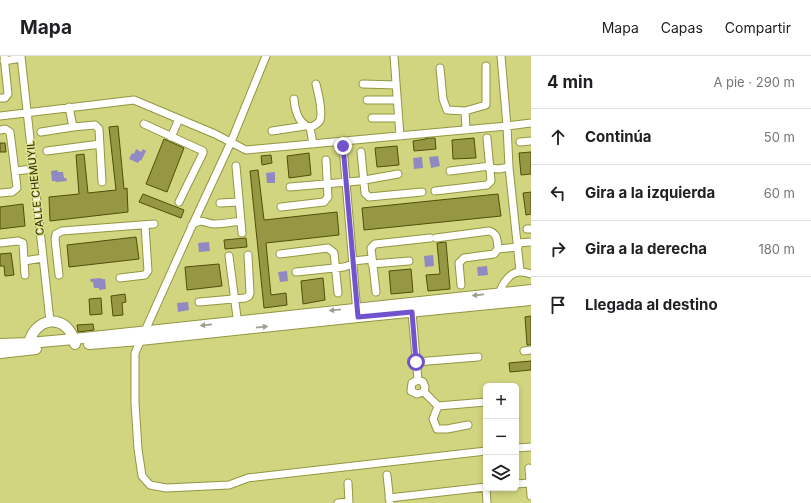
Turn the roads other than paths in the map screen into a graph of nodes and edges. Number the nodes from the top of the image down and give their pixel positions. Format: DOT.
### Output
graph roads {
  1 [pos="266,56"];
  2 [pos="394,56"];
  3 [pos="501,56"];
  4 [pos="21,57"];
  5 [pos="4,58"];
  6 [pos="486,66"];
  7 [pos="440,68"];
  8 [pos="316,84"];
  9 [pos="363,84"];
  10 [pos="396,85"];
  11 [pos="0,98"];
  12 [pos="294,99"];
  13 [pos="367,100"];
  14 [pos="397,100"];
  15 [pos="69,107"];
  16 [pos="465,111"];
  17 [pos="27,112"];
  18 [pos="0,116"];
  19 [pos="372,118"];
  20 [pos="398,118"];
  21 [pos="179,119"];
  22 [pos="531,123"];
  23 [pos="144,124"];
  24 [pos="507,126"];
  25 [pos="73,127"];
  26 [pos="307,127"];
  27 [pos="0,130"];
  28 [pos="466,130"];
  29 [pos="272,131"];
  30 [pos="41,132"];
  31 [pos="400,136"];
  32 [pos="171,137"];
  33 [pos="487,138"];
  34 [pos="531,141"];
  35 [pos="231,142"];
  36 [pos="520,142"];
  37 [pos="100,144"];
  38 [pos="313,144"];
  39 [pos="343,146"];
  40 [pos="47,151"];
  41 [pos="361,152"];
  42 [pos="326,160"];
  43 [pos="236,166"];
  44 [pos="509,166"];
  45 [pos="490,167"];
  46 [pos="33,169"];
  47 [pos="15,171"];
  48 [pos="450,171"];
  49 [pos="398,174"];
  50 [pos="364,180"];
  51 [pos="346,181"];
  52 [pos="102,182"];
  53 [pos="327,183"];
  54 [pos="290,187"];
  55 [pos="435,191"];
  56 [pos="422,192"];
  57 [pos="0,193"];
  58 [pos="179,202"];
  59 [pos="239,202"];
  60 [pos="220,203"];
  61 [pos="281,207"];
  62 [pos="241,221"];
  63 [pos="154,224"];
  64 [pos="145,225"];
  65 [pos="192,226"];
  66 [pos="242,234"];
  67 [pos="530,242"];
  68 [pos="0,243"];
  69 [pos="517,245"];
  70 [pos="498,249"];
  71 [pos="56,250"];
  72 [pos="280,254"];
  73 [pos="42,255"];
  74 [pos="248,255"];
  75 [pos="229,256"];
  76 [pos="24,261"];
  77 [pos="372,261"];
  78 [pos="409,261"];
  79 [pos="353,262"];
  80 [pos="335,267"];
  81 [pos="520,271"];
  82 [pos="296,272"];
  83 [pos="531,274"];
  84 [pos="26,275"];
  85 [pos="59,275"];
  86 [pos="120,278"];
  87 [pos="461,285"];
  88 [pos="531,290"];
  89 [pos="376,292"];
  90 [pos="338,293"];
  91 [pos="499,298"];
  92 [pos="234,299"];
  93 [pos="531,300"];
  94 [pos="199,302"];
  95 [pos="357,312"];
  96 [pos="412,312"];
  97 [pos="50,321"];
  98 [pos="238,325"];
  99 [pos="143,336"];
  100 [pos="74,342"];
  101 [pos="0,344"];
  102 [pos="28,347"];
  103 [pos="0,353"];
  104 [pos="478,357"];
  105 [pos="416,362"];
  106 [pos="418,380"];
  107 [pos="424,392"];
  108 [pos="483,402"];
  109 [pos="438,406"];
  110 [pos="468,425"];
  111 [pos="531,447"];
  112 [pos="519,448"];
  113 [pos="483,451"];
  114 [pos="529,468"];
  115 [pos="387,475"];
  116 [pos="348,483"];
  117 [pos="530,483"];
  118 [pos="519,484"];
  119 [pos="483,487"];
  120 [pos="486,491"];
  121 [pos="531,496"];
  122 [pos="390,500"];
  123 [pos="349,502"];
  124 [pos="338,503"];
  125 [pos="487,503"];
  1 -- 35 [label="street"];
  2 -- 10 [label="street"];
  3 -- 24 [label="street"];
  4 -- 5 [label="street"];
  4 -- 17 [label="street, CALLE CHEMUYIL"];
  5 -- 11 [label="street"];
  6 -- 16 [label="street"];
  7 -- 16 [label="street"];
  8 -- 26 [label="street"];
  9 -- 10 [label="street"];
  10 -- 14 [label="street"];
  12 -- 26 [label="street"];
  13 -- 14 [label="street"];
  14 -- 20 [label="street"];
  15 -- 17 [label="street"];
  15 -- 21 [label="street"];
  15 -- 25 [label="street"];
  16 -- 28 [label="street"];
  17 -- 18 [label="street"];
  17 -- 46 [label="street, CALLE CHEMUYIL"];
  19 -- 20 [label="street"];
  20 -- 31 [label="street"];
  21 -- 32 [label="street"];
  21 -- 35 [label="street"];
  22 -- 24 [label="street"];
  23 -- 32 [label="street"];
  24 -- 28 [label="street"];
  24 -- 44 [label="street"];
  25 -- 30 [label="street"];
  25 -- 37 [label="street"];
  26 -- 29 [label="street"];
  26 -- 38 [label="street"];
  27 -- 47 [label="street"];
  28 -- 31 [label="street"];
  31 -- 38 [label="street"];
  32 -- 58 [label="street"];
  33 -- 45 [label="street"];
  34 -- 36 [label="street"];
  35 -- 38 [label="street"];
  35 -- 65 [label="street"];
  37 -- 40 [label="street"];
  37 -- 52 [label="street"];
  39 -- 51 [label="street"];
  41 -- 50 [label="street"];
  42 -- 53 [label="street"];
  43 -- 59 [label="street"];
  44 -- 45 [label="street"];
  44 -- 69 [label="street"];
  45 -- 48 [label="street"];
  45 -- 55 [label="street"];
  46 -- 47 [label="street"];
  46 -- 73 [label="street, CALLE CHEMUYIL"];
  47 -- 57 [label="street"];
  49 -- 50 [label="street"];
  50 -- 51 [label="street"];
  50 -- 56 [label="street"];
  51 -- 53 [label="street"];
  51 -- 79 [label="street"];
  53 -- 54 [label="street"];
  53 -- 61 [label="street"];
  59 -- 60 [label="street"];
  59 -- 62 [label="street"];
  62 -- 65 [label="street"];
  62 -- 66 [label="street"];
  63 -- 64 [label="street"];
  64 -- 71 [label="street"];
  64 -- 86 [label="street"];
  65 -- 99 [label="street"];
  67 -- 69 [label="street"];
  68 -- 76 [label="street"];
  69 -- 70 [label="street"];
  69 -- 81 [label="street"];
  70 -- 77 [label="street"];
  70 -- 87 [label="street"];
  71 -- 73 [label="street"];
  71 -- 85 [label="street"];
  72 -- 80 [label="street"];
  73 -- 76 [label="street"];
  73 -- 97 [label="street, CALLE CHEMUYIL"];
  74 -- 92 [label="street"];
  75 -- 92 [label="street"];
  76 -- 84 [label="street"];
  77 -- 78 [label="street"];
  77 -- 79 [label="street"];
  77 -- 89 [label="street"];
  79 -- 80 [label="street"];
  79 -- 95 [label="street"];
  80 -- 82 [label="street"];
  80 -- 90 [label="street"];
  81 -- 83 [label="street"];
  81 -- 91 [label="street"];
  88 -- 91 [label="main road"];
  91 -- 93 [label="main road"];
  91 -- 95 [label="main road, one-way"];
  91 -- 96 [label="main road"];
  92 -- 94 [label="street"];
  92 -- 98 [label="street"];
  95 -- 96 [label="main road"];
  95 -- 98 [label="main road"];
  96 -- 105 [label="street"];
  97 -- 100 [label="main road"];
  97 -- 102 [label="main road"];
  98 -- 99 [label="main road"];
  99 -- 100 [label="main road"];
  99 -- 113 [label="street"];
  100 -- 102 [label="main road"];
  101 -- 102 [label="main road"];
  102 -- 103 [label="main road"];
  104 -- 105 [label="street"];
  105 -- 106 [label="street"];
  106 -- 107 [label="street"];
  106 -- 107 [label="street"];
  107 -- 109 [label="street"];
  108 -- 109 [label="street"];
  109 -- 110 [label="street"];
  111 -- 112 [label="street"];
  114 -- 117 [label="street"];
  115 -- 122 [label="street"];
  116 -- 123 [label="street"];
  117 -- 118 [label="street"];
  117 -- 121 [label="street"];
  119 -- 122 [label="street"];
  120 -- 125 [label="street"];
  123 -- 124 [label="street"];
}
